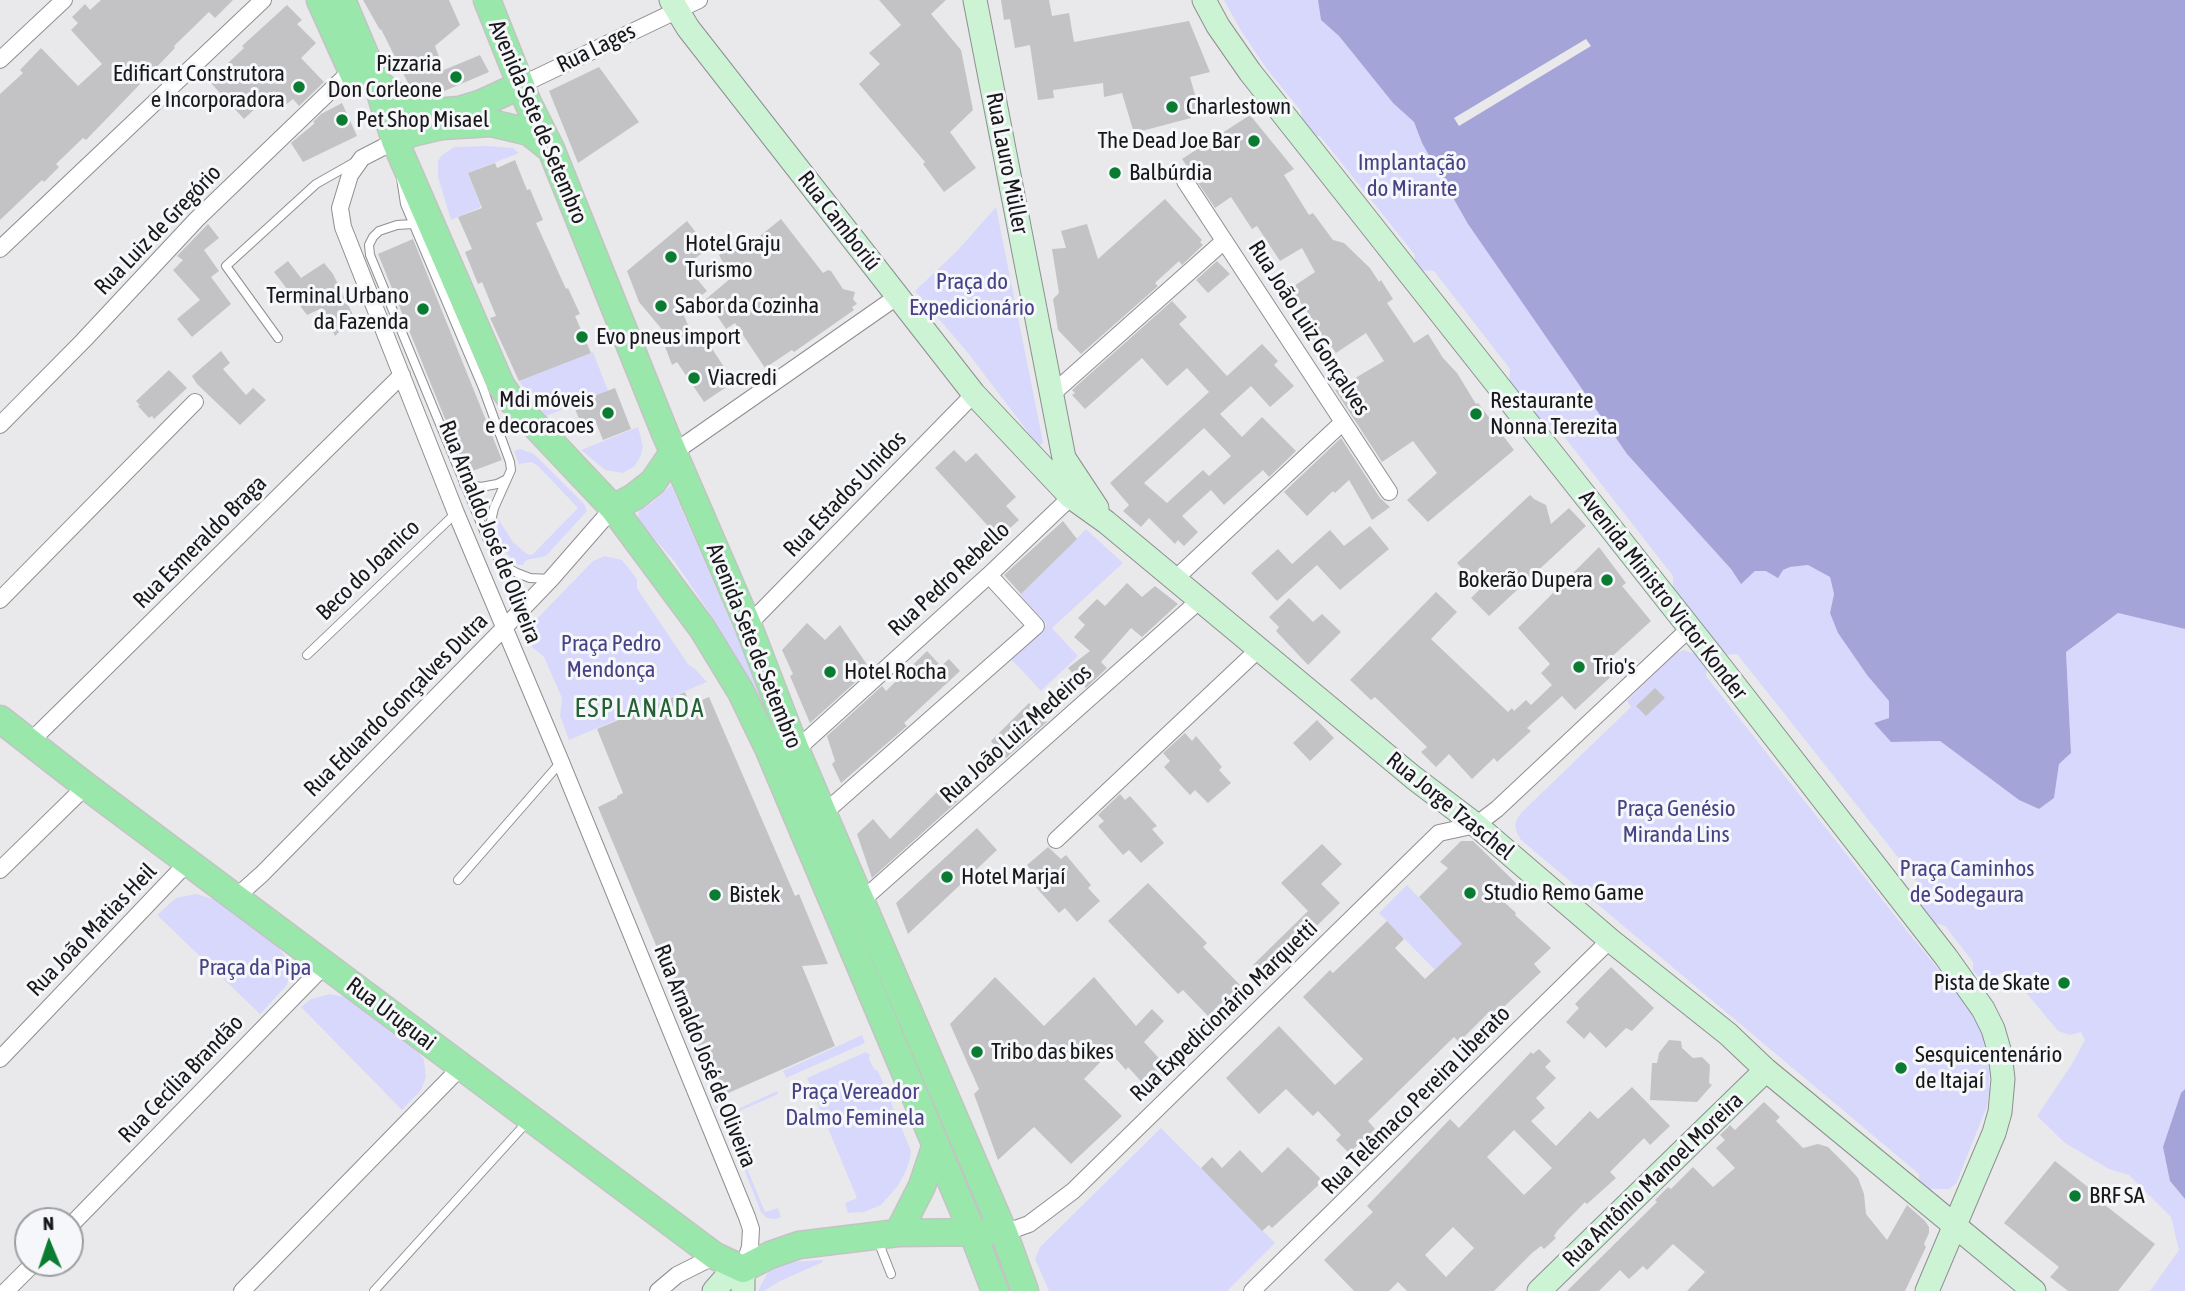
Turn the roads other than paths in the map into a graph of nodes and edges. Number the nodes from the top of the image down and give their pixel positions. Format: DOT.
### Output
graph roads {
  1 [pos="64,0"];
  2 [pos="263,0"];
  3 [pos="320,0"];
  4 [pos="342,0"];
  5 [pos="486,0"];
  6 [pos="699,0"];
  7 [pos="975,0"];
  8 [pos="1204,0"];
  9 [pos="674,5"];
  10 [pos="0,60"];
  11 [pos="352,70"];
  12 [pos="377,83"];
  13 [pos="521,85"];
  14 [pos="395,141"];
  15 [pos="551,149"];
  16 [pos="362,158"];
  17 [pos="1185,181"];
  18 [pos="413,224"];
  19 [pos="1224,241"];
  20 [pos="0,249"];
  21 [pos="898,296"];
  22 [pos="278,338"];
  23 [pos="402,375"];
  24 [pos="974,394"];
  25 [pos="1052,394"];
  26 [pos="195,402"];
  27 [pos="1343,422"];
  28 [pos="0,425"];
  29 [pos="673,453"];
  30 [pos="505,480"];
  31 [pos="464,484"];
  32 [pos="1389,492"];
  33 [pos="1071,497"];
  34 [pos="613,508"];
  35 [pos="456,513"];
  36 [pos="1106,522"];
  37 [pos="487,538"];
  38 [pos="989,575"];
  39 [pos="1176,578"];
  40 [pos="551,579"];
  41 [pos="0,600"];
  42 [pos="1201,600"];
  43 [pos="748,625"];
  44 [pos="505,627"];
  45 [pos="1690,628"];
  46 [pos="1259,648"];
  47 [pos="307,655"];
  48 [pos="0,719"];
  49 [pos="31,741"];
  50 [pos="796,750"];
  51 [pos="561,762"];
  52 [pos="86,786"];
  53 [pos="823,814"];
  54 [pos="1476,825"];
  55 [pos="1056,840"];
  56 [pos="188,862"];
  57 [pos="0,870"];
  58 [pos="458,880"];
  59 [pos="235,898"];
  60 [pos="860,902"];
  61 [pos="1610,940"];
  62 [pos="325,965"];
  63 [pos="0,1059"];
  64 [pos="461,1067"];
  65 [pos="1766,1070"];
  66 [pos="530,1119"];
  67 [pos="936,1147"];
  68 [pos="84,1212"];
  69 [pos="1954,1226"];
  70 [pos="972,1231"];
  71 [pos="1004,1233"];
  72 [pos="887,1234"];
  73 [pos="715,1256"];
  74 [pos="891,1274"];
  75 [pos="20,1277"];
  76 [pos="743,1280"];
  77 [pos="0,1287"];
  78 [pos="5,1291"];
  79 [pos="242,1291"];
  80 [pos="374,1291"];
  81 [pos="659,1291"];
  82 [pos="714,1291"];
  83 [pos="995,1291"];
  84 [pos="1025,1291"];
  85 [pos="1252,1291"];
  86 [pos="1539,1291"];
  87 [pos="1927,1291"];
  88 [pos="2034,1291"];
  1 -- 10 [label="street"];
  2 -- 20 [label="street"];
  3 -- 11 [label="main road"];
  4 -- 12 [label="main road"];
  5 -- 13 [label="main road, Avenida Sete de Setembro"];
  6 -- 9 [label="street, Rua Lages"];
  7 -- 25 [label="main road, Rua Lauro Müller"];
  8 -- 45 [label="main road, Avenida Ministro Victor Konder"];
  9 -- 13 [label="street, Rua Lages"];
  9 -- 21 [label="main road, Rua Camboriú"];
  11 -- 14 [label="main road"];
  11 -- 28 [label="street, Rua Luiz de Gregório"];
  12 -- 13 [label="main road, Rua Lages"];
  12 -- 14 [label="main road"];
  13 -- 15 [label="main road, Avenida Sete de Setembro"];
  14 -- 15 [label="main road"];
  14 -- 16 [label="street"];
  14 -- 18 [label="lane"];
  14 -- 34 [label="main road, Avenida Sete de Setembro"];
  15 -- 29 [label="main road, Avenida Sete de Setembro"];
  16 -- 22 [label="lane"];
  16 -- 23 [label="street, Rua Arnaldo José de Oliveira"];
  17 -- 19 [label="street"];
  18 -- 30 [label="lane"];
  18 -- 31 [label="lane"];
  19 -- 25 [label="street, Rua João Luiz Gonçalves"];
  19 -- 27 [label="street, Rua João Luiz Gonçalves"];
  21 -- 24 [label="main road, Rua Camboriú"];
  21 -- 29 [label="street"];
  23 -- 35 [label="street, Rua Arnaldo José de Oliveira"];
  23 -- 49 [label="street, Rua Esmeraldo Braga"];
  24 -- 33 [label="main road, Rua Camboriú"];
  24 -- 43 [label="street, Rua Estados Unidos"];
  25 -- 36 [label="main road, Rua Lauro Müller"];
  26 -- 41 [label="street"];
  27 -- 32 [label="street, Rua João Luiz Gonçalves"];
  27 -- 39 [label="street"];
  29 -- 34 [label="main road"];
  29 -- 43 [label="main road, Avenida Sete de Setembro"];
  30 -- 31 [label="lane"];
  30 -- 37 [label="lane"];
  31 -- 37 [label="lane"];
  33 -- 36 [label="main road, Rua Camboriú"];
  33 -- 38 [label="street, Rua Pedro Rebello"];
  34 -- 40 [label="street, Rua Eduardo Gonçalves Dutra"];
  34 -- 67 [label="main road, Avenida Sete de Setembro"];
  35 -- 44 [label="street, Rua Arnaldo José de Oliveira"];
  35 -- 47 [label="lane, Beco do Joanico"];
  36 -- 39 [label="main road, Rua Jorge Tzaschel"];
  37 -- 40 [label="lane"];
  38 -- 50 [label="street, Rua Pedro Rebello"];
  38 -- 53 [label="street"];
  39 -- 42 [label="main road, Rua Jorge Tzaschel"];
  40 -- 44 [label="street, Rua Eduardo Gonçalves Dutra"];
  42 -- 46 [label="main road, Rua Jorge Tzaschel"];
  42 -- 60 [label="street, Rua João Luiz Medeiros"];
  43 -- 50 [label="main road, Avenida Sete de Setembro"];
  44 -- 51 [label="street, Rua Arnaldo José de Oliveira"];
  44 -- 59 [label="street, Rua Eduardo Gonçalves Dutra"];
  45 -- 54 [label="street"];
  45 -- 69 [label="main road, Avenida Ministro Victor Konder"];
  46 -- 54 [label="main road, Rua Jorge Tzaschel"];
  46 -- 55 [label="street"];
  48 -- 49 [label="main road, Rua Uruguai"];
  49 -- 52 [label="main road, Rua Uruguai"];
  50 -- 53 [label="main road, Avenida Sete de Setembro"];
  51 -- 58 [label="lane"];
  51 -- 76 [label="street, Rua Arnaldo José de Oliveira"];
  52 -- 56 [label="main road, Rua Uruguai"];
  52 -- 57 [label="street"];
  53 -- 60 [label="main road, Avenida Sete de Setembro"];
  54 -- 61 [label="main road, Rua Jorge Tzaschel"];
  54 -- 71 [label="street, Rua Expedicionário Marquetti"];
  56 -- 59 [label="main road, Rua Uruguai"];
  56 -- 63 [label="street, Rua João Matias Heil"];
  59 -- 62 [label="main road, Rua Uruguai"];
  60 -- 71 [label="main road, Avenida Sete de Setembro"];
  61 -- 65 [label="main road, Rua Jorge Tzaschel"];
  61 -- 85 [label="street, Rua Telêmaco Pereira Liberato"];
  62 -- 64 [label="main road, Rua Uruguai"];
  62 -- 68 [label="street, Rua Cecília Brandão"];
  64 -- 66 [label="main road, Rua Uruguai"];
  64 -- 79 [label="street"];
  65 -- 69 [label="main road, Rua Jorge Tzaschel"];
  65 -- 86 [label="main road, Rua Antônio Manoel Moreira"];
  66 -- 73 [label="main road, Rua Uruguai"];
  66 -- 80 [label="lane"];
  67 -- 70 [label="main road, Avenida Sete de Setembro"];
  67 -- 72 [label="main road"];
  69 -- 87 [label="main road, Avenida Ministro Victor Konder"];
  69 -- 88 [label="main road, Rua Jorge Tzaschel"];
  70 -- 71 [label="main road"];
  70 -- 72 [label="main road"];
  70 -- 83 [label="main road, Avenida Sete de Setembro"];
  71 -- 84 [label="main road, Avenida Sete de Setembro"];
  72 -- 74 [label="lane"];
  72 -- 76 [label="main road"];
  73 -- 76 [label="main road, Rua Uruguai"];
  73 -- 81 [label="street"];
  75 -- 78 [label="street"];
  76 -- 82 [label="main road"];
  77 -- 78 [label="street"];
}
